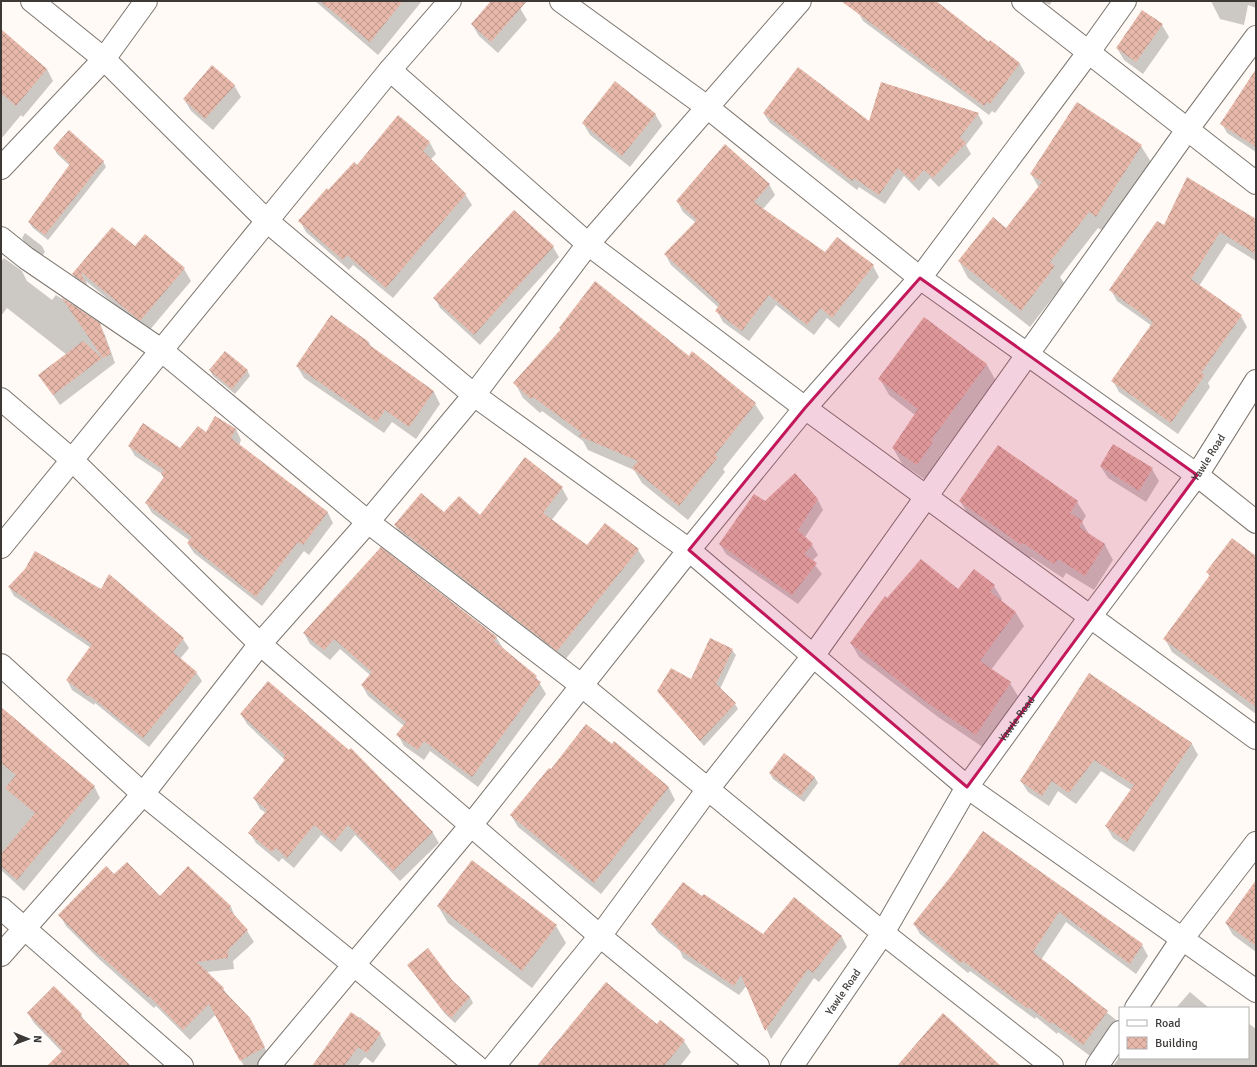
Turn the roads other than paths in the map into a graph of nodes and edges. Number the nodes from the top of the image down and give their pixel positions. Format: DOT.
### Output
graph roads {
  1 [pos="32,1"];
  2 [pos="146,1"];
  3 [pos="450,1"];
  4 [pos="561,1"];
  5 [pos="800,1"];
  6 [pos="1023,1"];
  7 [pos="1125,1"];
  8 [pos="1256,38"];
  9 [pos="1088,53"];
  10 [pos="104,59"];
  11 [pos="390,70"];
  12 [pos="708,107"];
  13 [pos="1188,130"];
  14 [pos="1,168"];
  15 [pos="1256,183"];
  16 [pos="268,221"];
  17 [pos="1,238"];
  18 [pos="588,244"];
  19 [pos="920,278"];
  20 [pos="161,350"];
  21 [pos="1028,355"];
  22 [pos="1256,381"];
  23 [pos="474,395"];
  24 [pos="1,399"];
  25 [pos="805,408"];
  26 [pos="71,459"];
  27 [pos="1197,476"];
  28 [pos="925,497"];
  29 [pos="368,522"];
  30 [pos="1256,522"];
  31 [pos="1,547"];
  32 [pos="689,550"];
  33 [pos="1090,617"];
  34 [pos="260,644"];
  35 [pos="813,656"];
  36 [pos="1,665"];
  37 [pos="581,685"];
  38 [pos="1256,738"];
  39 [pos="967,787"];
  40 [pos="708,789"];
  41 [pos="144,794"];
  42 [pos="472,824"];
  43 [pos="1256,843"];
  44 [pos="1,908"];
  45 [pos="25,928"];
  46 [pos="883,933"];
  47 [pos="600,936"];
  48 [pos="1182,939"];
  49 [pos="1,955"];
  50 [pos="354,965"];
  51 [pos="1256,991"];
  52 [pos="1137,1007"];
  53 [pos="1119,1033"];
  54 [pos="182,1066"];
  55 [pos="269,1066"];
  56 [pos="476,1066"];
  57 [pos="494,1066"];
  58 [pos="758,1066"];
  59 [pos="792,1066"];
  60 [pos="1052,1066"];
  61 [pos="1097,1066"];
  1 -- 10 [label="street"];
  2 -- 10 [label="street"];
  3 -- 11 [label="street"];
  4 -- 12 [label="street"];
  5 -- 12 [label="street"];
  6 -- 9 [label="street"];
  7 -- 9 [label="street"];
  8 -- 13 [label="street"];
  9 -- 13 [label="street"];
  9 -- 19 [label="street"];
  10 -- 14 [label="street"];
  10 -- 16 [label="street"];
  11 -- 16 [label="street"];
  11 -- 18 [label="street"];
  12 -- 18 [label="street"];
  12 -- 19 [label="street"];
  13 -- 15 [label="street"];
  13 -- 21 [label="street"];
  16 -- 20 [label="street"];
  16 -- 23 [label="street"];
  17 -- 20 [label="street"];
  18 -- 23 [label="street"];
  18 -- 25 [label="street"];
  19 -- 21 [label="street"];
  19 -- 25 [label="street"];
  20 -- 26 [label="street"];
  20 -- 29 [label="street"];
  21 -- 27 [label="street"];
  21 -- 28 [label="street"];
  22 -- 27 [label="street, Yawle Road"];
  23 -- 29 [label="street"];
  23 -- 32 [label="street"];
  24 -- 26 [label="street"];
  25 -- 28 [label="street"];
  25 -- 32 [label="street"];
  26 -- 31 [label="street"];
  26 -- 34 [label="street"];
  27 -- 30 [label="street"];
  27 -- 33 [label="street, Yawle Road"];
  28 -- 33 [label="street"];
  28 -- 35 [label="street"];
  29 -- 34 [label="street"];
  29 -- 37 [label="street"];
  32 -- 35 [label="street"];
  32 -- 37 [label="street"];
  33 -- 38 [label="street"];
  33 -- 39 [label="street, Yawle Road"];
  34 -- 41 [label="street"];
  34 -- 42 [label="street"];
  35 -- 39 [label="street"];
  35 -- 40 [label="street"];
  36 -- 41 [label="street"];
  37 -- 40 [label="street"];
  37 -- 42 [label="street"];
  39 -- 46 [label="street, Yawle Road"];
  39 -- 48 [label="street"];
  40 -- 46 [label="street"];
  40 -- 47 [label="street"];
  41 -- 45 [label="street"];
  41 -- 50 [label="street"];
  42 -- 47 [label="street"];
  42 -- 50 [label="street"];
  43 -- 48 [label="street"];
  44 -- 45 [label="street"];
  45 -- 49 [label="street"];
  45 -- 54 [label="street"];
  46 -- 59 [label="street, Yawle Road"];
  46 -- 60 [label="street"];
  47 -- 57 [label="street"];
  47 -- 58 [label="street"];
  48 -- 51 [label="street"];
  48 -- 52 [label="street"];
  50 -- 55 [label="street"];
  50 -- 56 [label="street"];
  53 -- 61 [label="street"];
}
